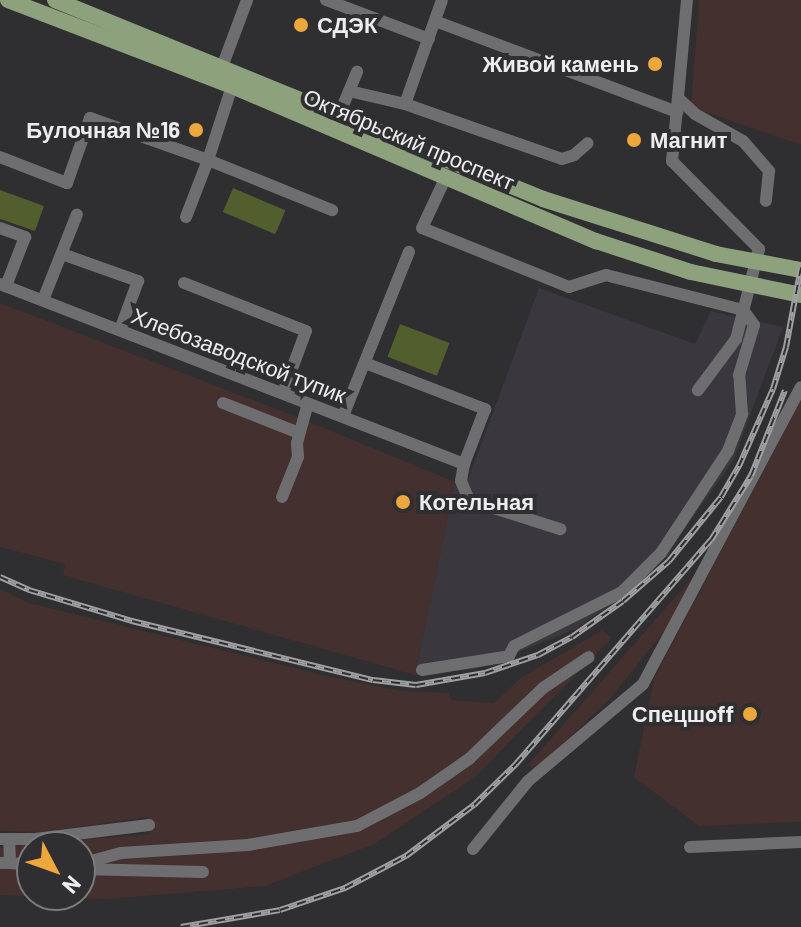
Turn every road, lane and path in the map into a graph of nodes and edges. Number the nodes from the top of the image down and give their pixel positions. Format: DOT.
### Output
graph roads {
  1 [pos="8,0"];
  2 [pos="55,0"];
  3 [pos="247,0"];
  4 [pos="326,0"];
  5 [pos="442,0"];
  6 [pos="687,0"];
  7 [pos="435,21"];
  8 [pos="429,39"];
  9 [pos="222,67"];
  10 [pos="357,72"];
  11 [pos="232,86"];
  12 [pos="349,91"];
  13 [pos="405,104"];
  14 [pos="677,105"];
  15 [pos="339,115"];
  16 [pos="588,143"];
  17 [pos="0,157"];
  18 [pos="208,160"];
  19 [pos="445,179"];
  20 [pos="766,201"];
  21 [pos="332,210"];
  22 [pos="77,214"];
  23 [pos="186,217"];
  24 [pos="0,228"];
  25 [pos="409,252"];
  26 [pos="62,254"];
  27 [pos="801,270"];
  28 [pos="184,283"];
  29 [pos="3,285"];
  30 [pos="801,295"];
  31 [pos="43,300"];
  32 [pos="743,310"];
  33 [pos="120,330"];
  34 [pos="365,363"];
  35 [pos="801,387"];
  36 [pos="698,390"];
  37 [pos="283,393"];
  38 [pos="223,403"];
  39 [pos="308,403"];
  40 [pos="343,416"];
  41 [pos="299,433"];
  42 [pos="464,464"];
  43 [pos="282,497"];
  44 [pos="560,529"];
  45 [pos="589,657"];
  46 [pos="422,670"];
  47 [pos="149,825"];
  48 [pos="5,839"];
  49 [pos="801,842"];
  50 [pos="690,847"];
  51 [pos="473,849"];
  52 [pos="96,861"];
  53 [pos="5,863"];
  54 [pos="96,868"];
  55 [pos="203,872"];
  1 -- 11 [label="main road, Октябрьский проспект"];
  2 -- 9 [label="main road, Октябрьский проспект"];
  3 -- 9 [label="street"];
  4 -- 8 [label="street"];
  5 -- 7 [label="street"];
  6 -- 14 [label="street"];
  7 -- 8 [label="street"];
  7 -- 14 [label="street"];
  8 -- 13 [label="street"];
  9 -- 15 [label="main road, Октябрьский проспект"];
  10 -- 12 [label="street"];
  11 -- 18 [label="street"];
  11 -- 19 [label="main road, Октябрьский проспект"];
  12 -- 13 [label="street"];
  12 -- 15 [label="street"];
  13 -- 16 [label="street"];
  14 -- 20 [label="street"];
  14 -- 32 [label="street"];
  15 -- 27 [label="main road, Октябрьский проспект"];
  17 -- 18 [label="street"];
  18 -- 21 [label="street"];
  18 -- 23 [label="street"];
  19 -- 30 [label="main road, Октябрьский проспект"];
  19 -- 32 [label="street"];
  22 -- 26 [label="street"];
  24 -- 29 [label="street"];
  25 -- 34 [label="street"];
  26 -- 31 [label="street"];
  26 -- 33 [label="street"];
  28 -- 37 [label="street"];
  29 -- 31 [label="street, Хлебозаводской тупик"];
  31 -- 33 [label="street, Хлебозаводской тупик"];
  32 -- 36 [label="street"];
  32 -- 46 [label="street"];
  33 -- 37 [label="street, Хлебозаводской тупик"];
  34 -- 40 [label="street"];
  34 -- 42 [label="street"];
  35 -- 51 [label="street"];
  37 -- 39 [label="street, Хлебозаводской тупик"];
  38 -- 41 [label="street"];
  39 -- 40 [label="street, Хлебозаводской тупик"];
  39 -- 41 [label="street"];
  40 -- 42 [label="street, Хлебозаводской тупик"];
  41 -- 43 [label="street"];
  42 -- 44 [label="street"];
  45 -- 52 [label="street"];
  47 -- 48 [label="street"];
  48 -- 53 [label="street"];
  49 -- 50 [label="street"];
  54 -- 55 [label="street"];
}
